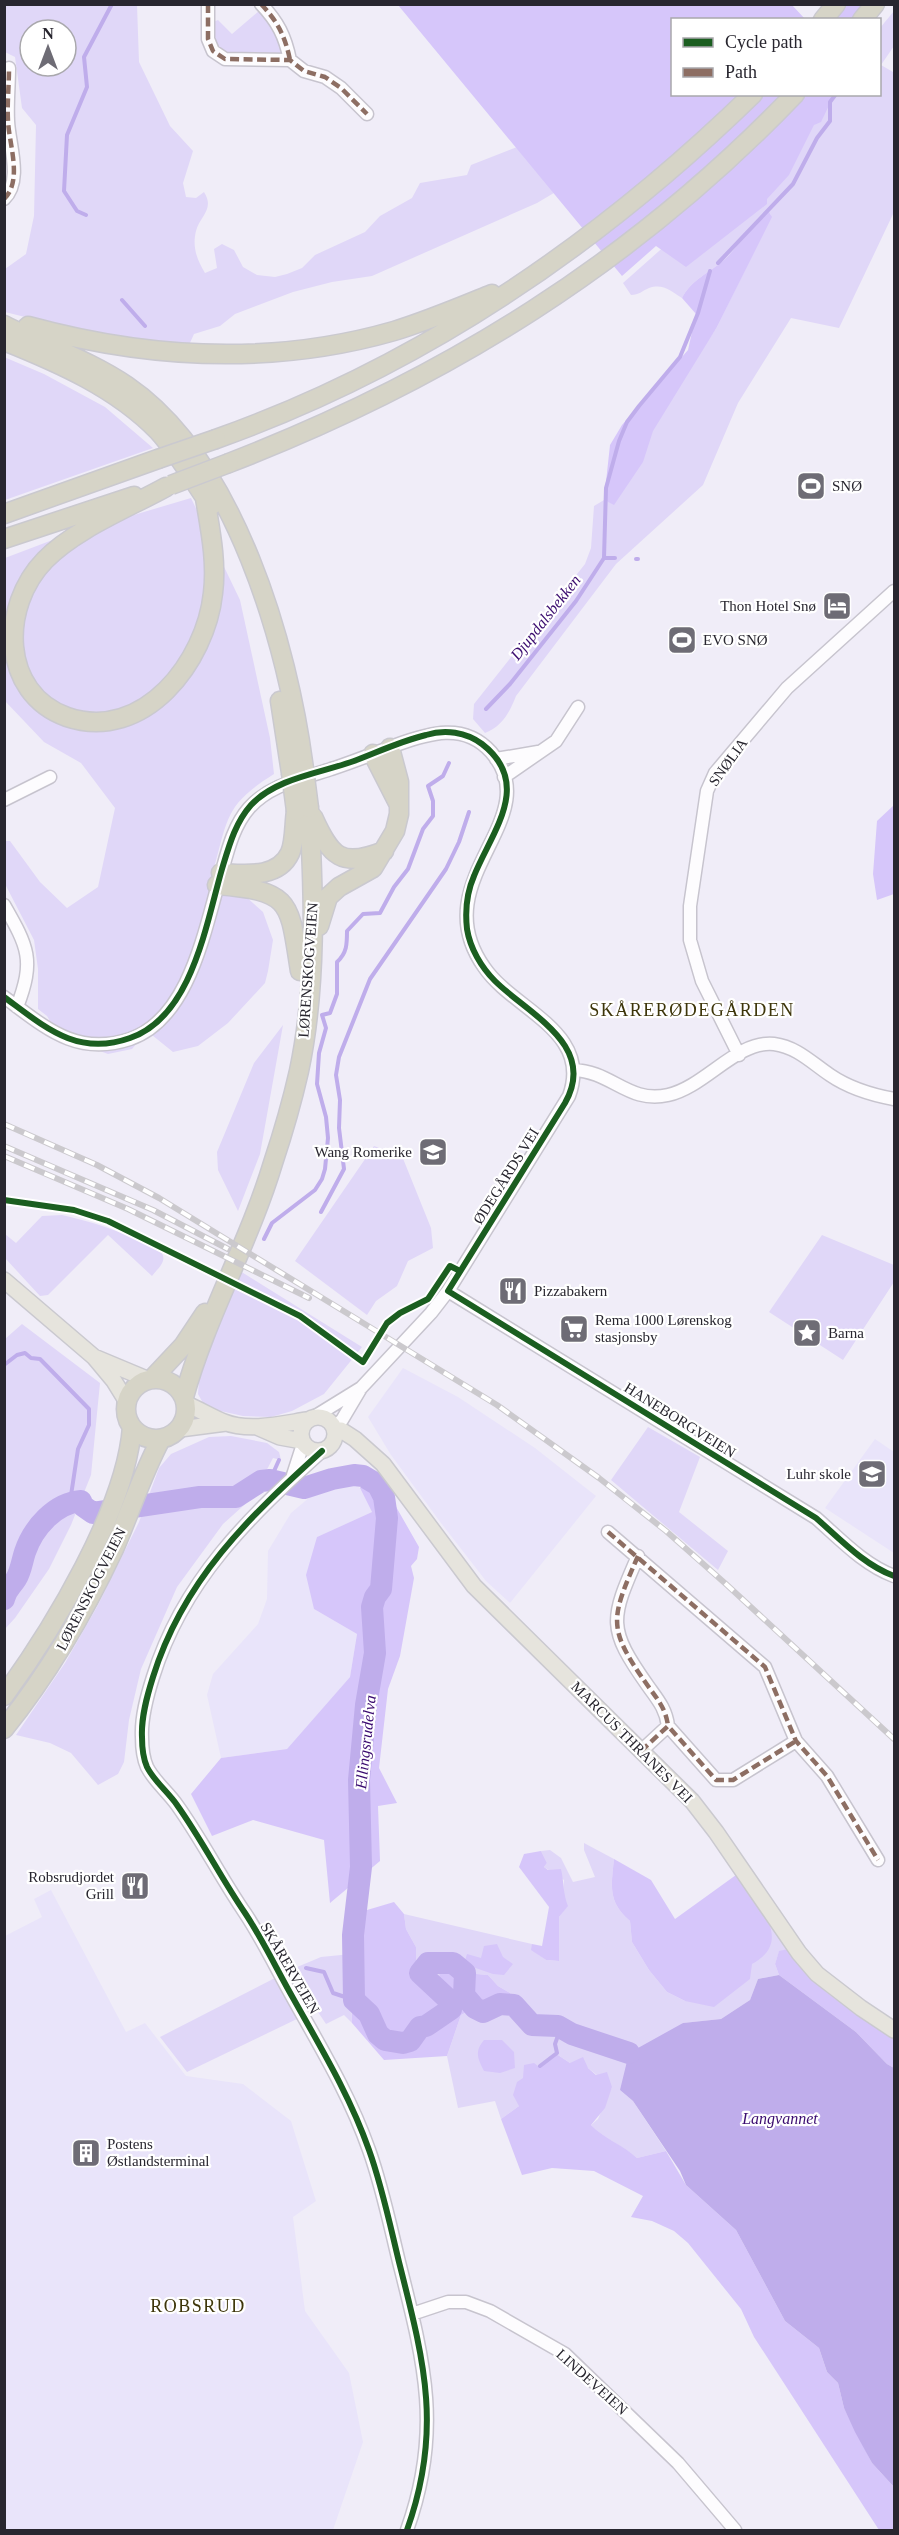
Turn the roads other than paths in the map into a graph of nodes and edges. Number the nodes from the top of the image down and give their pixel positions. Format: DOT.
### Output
graph roads {
  1 [pos="208,4"];
  2 [pos="261,4"];
  3 [pos="836,4"];
  4 [pos="875,4"];
  5 [pos="825,18"];
  6 [pos="864,18"];
  7 [pos="290,60"];
  8 [pos="9,68"];
  9 [pos="751,96"];
  10 [pos="793,96"];
  11 [pos="367,114"];
  12 [pos="6,121"];
  13 [pos="4,199"];
  14 [pos="522,282"];
  15 [pos="4,320"];
  16 [pos="4,325"];
  17 [pos="4,341"];
  18 [pos="168,486"];
  19 [pos="205,498"];
  20 [pos="4,514"];
  21 [pos="4,539"];
  22 [pos="894,591"];
  23 [pos="578,707"];
  24 [pos="382,751"];
  25 [pos="542,751"];
  26 [pos="295,752"];
  27 [pos="496,759"];
  28 [pos="50,777"];
  29 [pos="504,777"];
  30 [pos="4,800"];
  31 [pos="302,809"];
  32 [pos="384,851"];
  33 [pos="219,879"];
  34 [pos="4,905"];
  35 [pos="305,970"];
  36 [pos="4,997"];
  37 [pos="17,1006"];
  38 [pos="739,1055"];
  39 [pos="573,1070"];
  40 [pos="894,1099"];
  41 [pos="4,1280"];
  42 [pos="448,1291"];
  43 [pos="94,1357"];
  44 [pos="150,1379"];
  45 [pos="361,1388"];
  46 [pos="185,1400"];
  47 [pos="127,1402"];
  48 [pos="311,1418"];
  49 [pos="226,1423"];
  50 [pos="132,1427"];
  51 [pos="257,1427"];
  52 [pos="180,1429"];
  53 [pos="335,1429"];
  54 [pos="161,1439"];
  55 [pos="303,1443"];
  56 [pos="325,1450"];
  57 [pos="368,1452"];
  58 [pos="292,1476"];
  59 [pos="608,1532"];
  60 [pos="638,1556"];
  61 [pos="894,1576"];
  62 [pos="4,1696"];
  63 [pos="668,1726"];
  64 [pos="4,1729"];
  65 [pos="796,1741"];
  66 [pos="641,1751"];
  67 [pos="878,1860"];
  68 [pos="894,2030"];
  69 [pos="412,2314"];
  70 [pos="407,2530"];
  71 [pos="735,2530"];
  1 -- 7 [label="street"];
  2 -- 7 [label="street"];
  3 -- 5 [label="highway"];
  4 -- 6 [label="highway"];
  7 -- 11 [label="street"];
  8 -- 12 [label="street"];
  9 -- 14 [label="highway"];
  10 -- 18 [label="highway, bridge"];
  12 -- 13 [label="street"];
  14 -- 15 [label="highway"];
  14 -- 20 [label="highway, bridge"];
  16 -- 26 [label="highway, LØRENSKOGVEIEN"];
  17 -- 19 [label="highway, LØRENSKOGVEIEN"];
  18 -- 19 [label="highway"];
  18 -- 21 [label="highway"];
  19 -- 26 [label="highway, LØRENSKOGVEIEN"];
  22 -- 38 [label="street, SNØLIA"];
  23 -- 25 [label="street"];
  24 -- 27 [label="street"];
  24 -- 32 [label="highway"];
  24 -- 33 [label="street"];
  25 -- 27 [label="street"];
  25 -- 29 [label="street"];
  26 -- 31 [label="highway, LØRENSKOGVEIEN, bridge"];
  27 -- 29 [label="street"];
  28 -- 30 [label="street"];
  29 -- 39 [label="street"];
  31 -- 32 [label="highway"];
  31 -- 33 [label="highway"];
  31 -- 35 [label="highway, LØRENSKOGVEIEN"];
  32 -- 35 [label="highway"];
  33 -- 35 [label="highway"];
  33 -- 37 [label="street"];
  34 -- 37 [label="street"];
  35 -- 44 [label="highway, LØRENSKOGVEIEN"];
  35 -- 46 [label="highway, LØRENSKOGVEIEN"];
  36 -- 37 [label="street"];
  38 -- 39 [label="street"];
  38 -- 40 [label="street"];
  39 -- 42 [label="street, ØDEGÅRDS VEI"];
  41 -- 43 [label="main road"];
  42 -- 45 [label="street"];
  42 -- 61 [label="street, HANEBORGVEIEN"];
  43 -- 44 [label="main road"];
  43 -- 47 [label="main road"];
  44 -- 46 [label="highway"];
  44 -- 47 [label="highway"];
  45 -- 48 [label="street"];
  45 -- 53 [label="street"];
  46 -- 49 [label="main road"];
  46 -- 52 [label="highway"];
  47 -- 50 [label="highway"];
  48 -- 51 [label="main road"];
  48 -- 53 [label="main road"];
  48 -- 55 [label="main road"];
  49 -- 51 [label="main road"];
  49 -- 52 [label="main road"];
  50 -- 54 [label="highway"];
  50 -- 62 [label="highway, LØRENSKOGVEIEN"];
  51 -- 55 [label="main road"];
  52 -- 54 [label="highway"];
  53 -- 56 [label="main road"];
  53 -- 57 [label="main road, MARCUS THRANES VEI"];
  54 -- 64 [label="highway, LØRENSKOGVEIEN"];
  55 -- 56 [label="main road"];
  55 -- 58 [label="street, SKÅRERVEIEN"];
  56 -- 57 [label="main road"];
  56 -- 58 [label="street, SKÅRERVEIEN"];
  57 -- 66 [label="main road, MARCUS THRANES VEI"];
  58 -- 69 [label="street, SKÅRERVEIEN"];
  59 -- 60 [label="street"];
  60 -- 63 [label="street"];
  60 -- 65 [label="street"];
  63 -- 65 [label="street"];
  63 -- 66 [label="street"];
  65 -- 67 [label="street"];
  66 -- 68 [label="main road, MARCUS THRANES VEI"];
  69 -- 70 [label="street, SKÅRERVEIEN"];
  69 -- 71 [label="street, LINDEVEIEN"];
}
